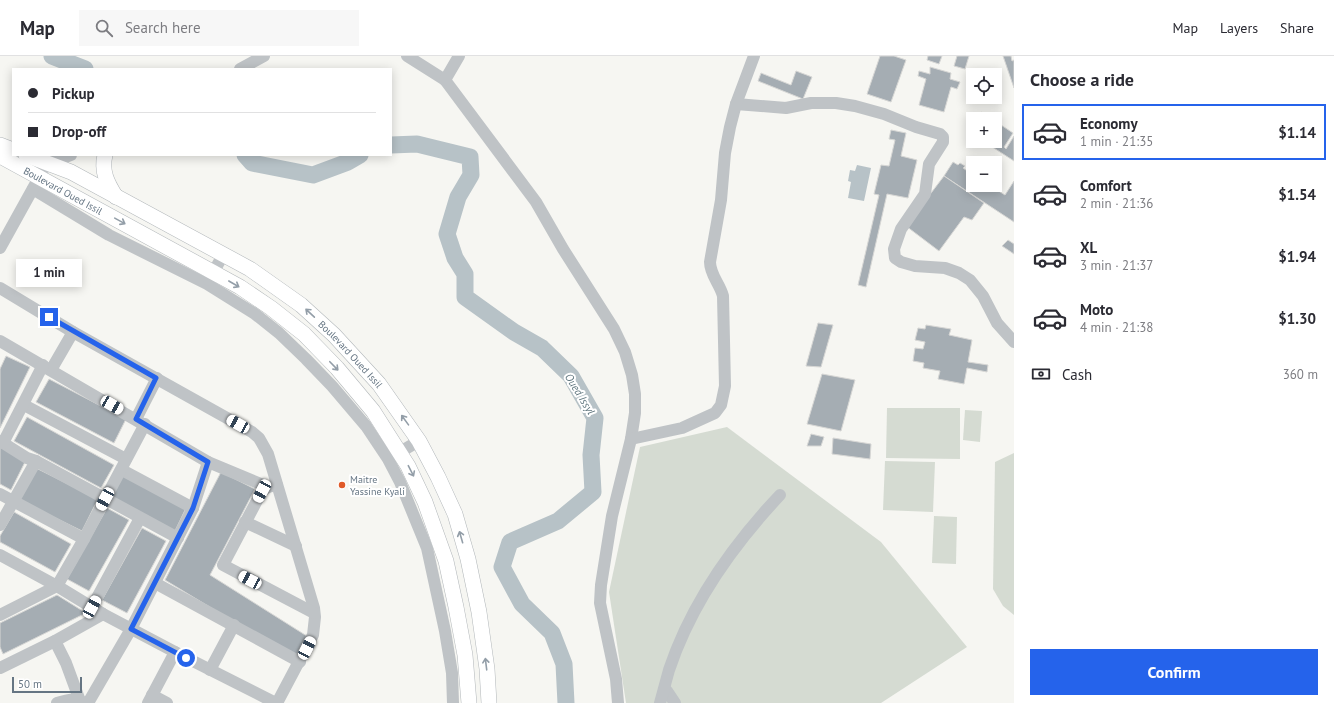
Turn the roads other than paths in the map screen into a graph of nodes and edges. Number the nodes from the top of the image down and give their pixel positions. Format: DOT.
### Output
graph roads {
  1 [pos="407,56"];
  2 [pos="459,56"];
  3 [pos="754,56"];
  4 [pos="260,58"];
  5 [pos="242,68"];
  6 [pos="445,80"];
  7 [pos="736,104"];
  8 [pos="0,145"];
  9 [pos="12,150"];
  10 [pos="0,156"];
  11 [pos="28,156"];
  12 [pos="68,156"];
  13 [pos="105,156"];
  14 [pos="48,164"];
  15 [pos="36,183"];
  16 [pos="116,198"];
  17 [pos="0,248"];
  18 [pos="223,255"];
  19 [pos="210,278"];
  20 [pos="0,288"];
  21 [pos="73,332"];
  22 [pos="1014,342"];
  23 [pos="2,346"];
  24 [pos="47,368"];
  25 [pos="156,378"];
  26 [pos="24,405"];
  27 [pos="140,421"];
  28 [pos="631,439"];
  29 [pos="420,441"];
  30 [pos="2,442"];
  31 [pos="394,456"];
  32 [pos="36,461"];
  33 [pos="208,462"];
  34 [pos="124,464"];
  35 [pos="273,486"];
  36 [pos="0,494"];
  37 [pos="780,496"];
  38 [pos="105,499"];
  39 [pos="14,502"];
  40 [pos="193,508"];
  41 [pos="140,518"];
  42 [pos="245,522"];
  43 [pos="0,525"];
  44 [pos="178,538"];
  45 [pos="84,539"];
  46 [pos="296,546"];
  47 [pos="0,555"];
  48 [pos="155,583"];
  49 [pos="57,586"];
  50 [pos="92,607"];
  51 [pos="1,613"];
  52 [pos="314,613"];
  53 [pos="103,614"];
  54 [pos="234,625"];
  55 [pos="131,629"];
  56 [pos="55,641"];
  57 [pos="174,652"];
  58 [pos="300,662"];
  59 [pos="1,666"];
  60 [pos="210,670"];
  61 [pos="664,690"];
  62 [pos="150,699"];
  63 [pos="84,702"];
  64 [pos="57,703"];
  65 [pos="167,703"];
  66 [pos="277,703"];
  67 [pos="453,703"];
  68 [pos="469,703"];
  69 [pos="489,703"];
  70 [pos="618,703"];
  71 [pos="660,703"];
  72 [pos="675,703"];
  1 -- 6 [label="street"];
  2 -- 6 [label="street"];
  3 -- 7 [label="street"];
  4 -- 5 [label="street"];
  6 -- 28 [label="street"];
  7 -- 22 [label="street"];
  7 -- 28 [label="street"];
  8 -- 9 [label="main road"];
  10 -- 15 [label="main road, Boulevard Oued Issil"];
  11 -- 14 [label="main road, Boulevard Oued Issil"];
  12 -- 14 [label="street"];
  13 -- 16 [label="main road"];
  14 -- 15 [label="street"];
  14 -- 16 [label="main road, Boulevard Oued Issil"];
  15 -- 17 [label="street"];
  15 -- 19 [label="main road, Boulevard Oued Issil"];
  16 -- 18 [label="main road, Boulevard Oued Issil"];
  18 -- 19 [label="street"];
  29 -- 18 [label="main road, Boulevard Oued Issil, one-way"];
  19 -- 31 [label="main road, Boulevard Oued Issil"];
  20 -- 21 [label="street"];
  21 -- 24 [label="street"];
  21 -- 25 [label="street"];
  23 -- 24 [label="street"];
  24 -- 26 [label="street"];
  24 -- 27 [label="street"];
  25 -- 27 [label="street"];
  25 -- 35 [label="street"];
  26 -- 30 [label="street"];
  26 -- 34 [label="street"];
  27 -- 33 [label="street"];
  27 -- 34 [label="street"];
  28 -- 70 [label="street"];
  29 -- 31 [label="street"];
  69 -- 29 [label="main road, Boulevard Oued Issil, one-way"];
  30 -- 32 [label="street"];
  31 -- 67 [label="street"];
  31 -- 68 [label="main road, Boulevard Oued Issil, one-way"];
  32 -- 38 [label="street"];
  32 -- 39 [label="street"];
  33 -- 35 [label="street"];
  33 -- 40 [label="street"];
  34 -- 38 [label="street"];
  34 -- 40 [label="street"];
  35 -- 42 [label="street"];
  35 -- 46 [label="street"];
  36 -- 39 [label="street"];
  37 -- 61 [label="street"];
  38 -- 41 [label="street"];
  38 -- 45 [label="street"];
  39 -- 43 [label="street"];
  39 -- 45 [label="street"];
  40 -- 44 [label="street"];
  41 -- 44 [label="street"];
  41 -- 50 [label="street"];
  42 -- 46 [label="street"];
  42 -- 52 [label="street"];
  44 -- 48 [label="street"];
  45 -- 49 [label="street"];
  46 -- 52 [label="street"];
  47 -- 49 [label="street"];
  48 -- 54 [label="street"];
  48 -- 55 [label="street"];
  49 -- 50 [label="street"];
  49 -- 51 [label="street"];
  50 -- 53 [label="street"];
  52 -- 58 [label="street"];
  53 -- 55 [label="street"];
  53 -- 56 [label="street"];
  54 -- 58 [label="street"];
  54 -- 60 [label="street"];
  55 -- 57 [label="street"];
  55 -- 63 [label="street"];
  56 -- 59 [label="street"];
  56 -- 63 [label="street"];
  57 -- 60 [label="street"];
  57 -- 62 [label="street"];
  58 -- 66 [label="street"];
  60 -- 66 [label="street"];
  61 -- 71 [label="street"];
  61 -- 72 [label="street"];
  62 -- 65 [label="street"];
  63 -- 64 [label="street"];
}
